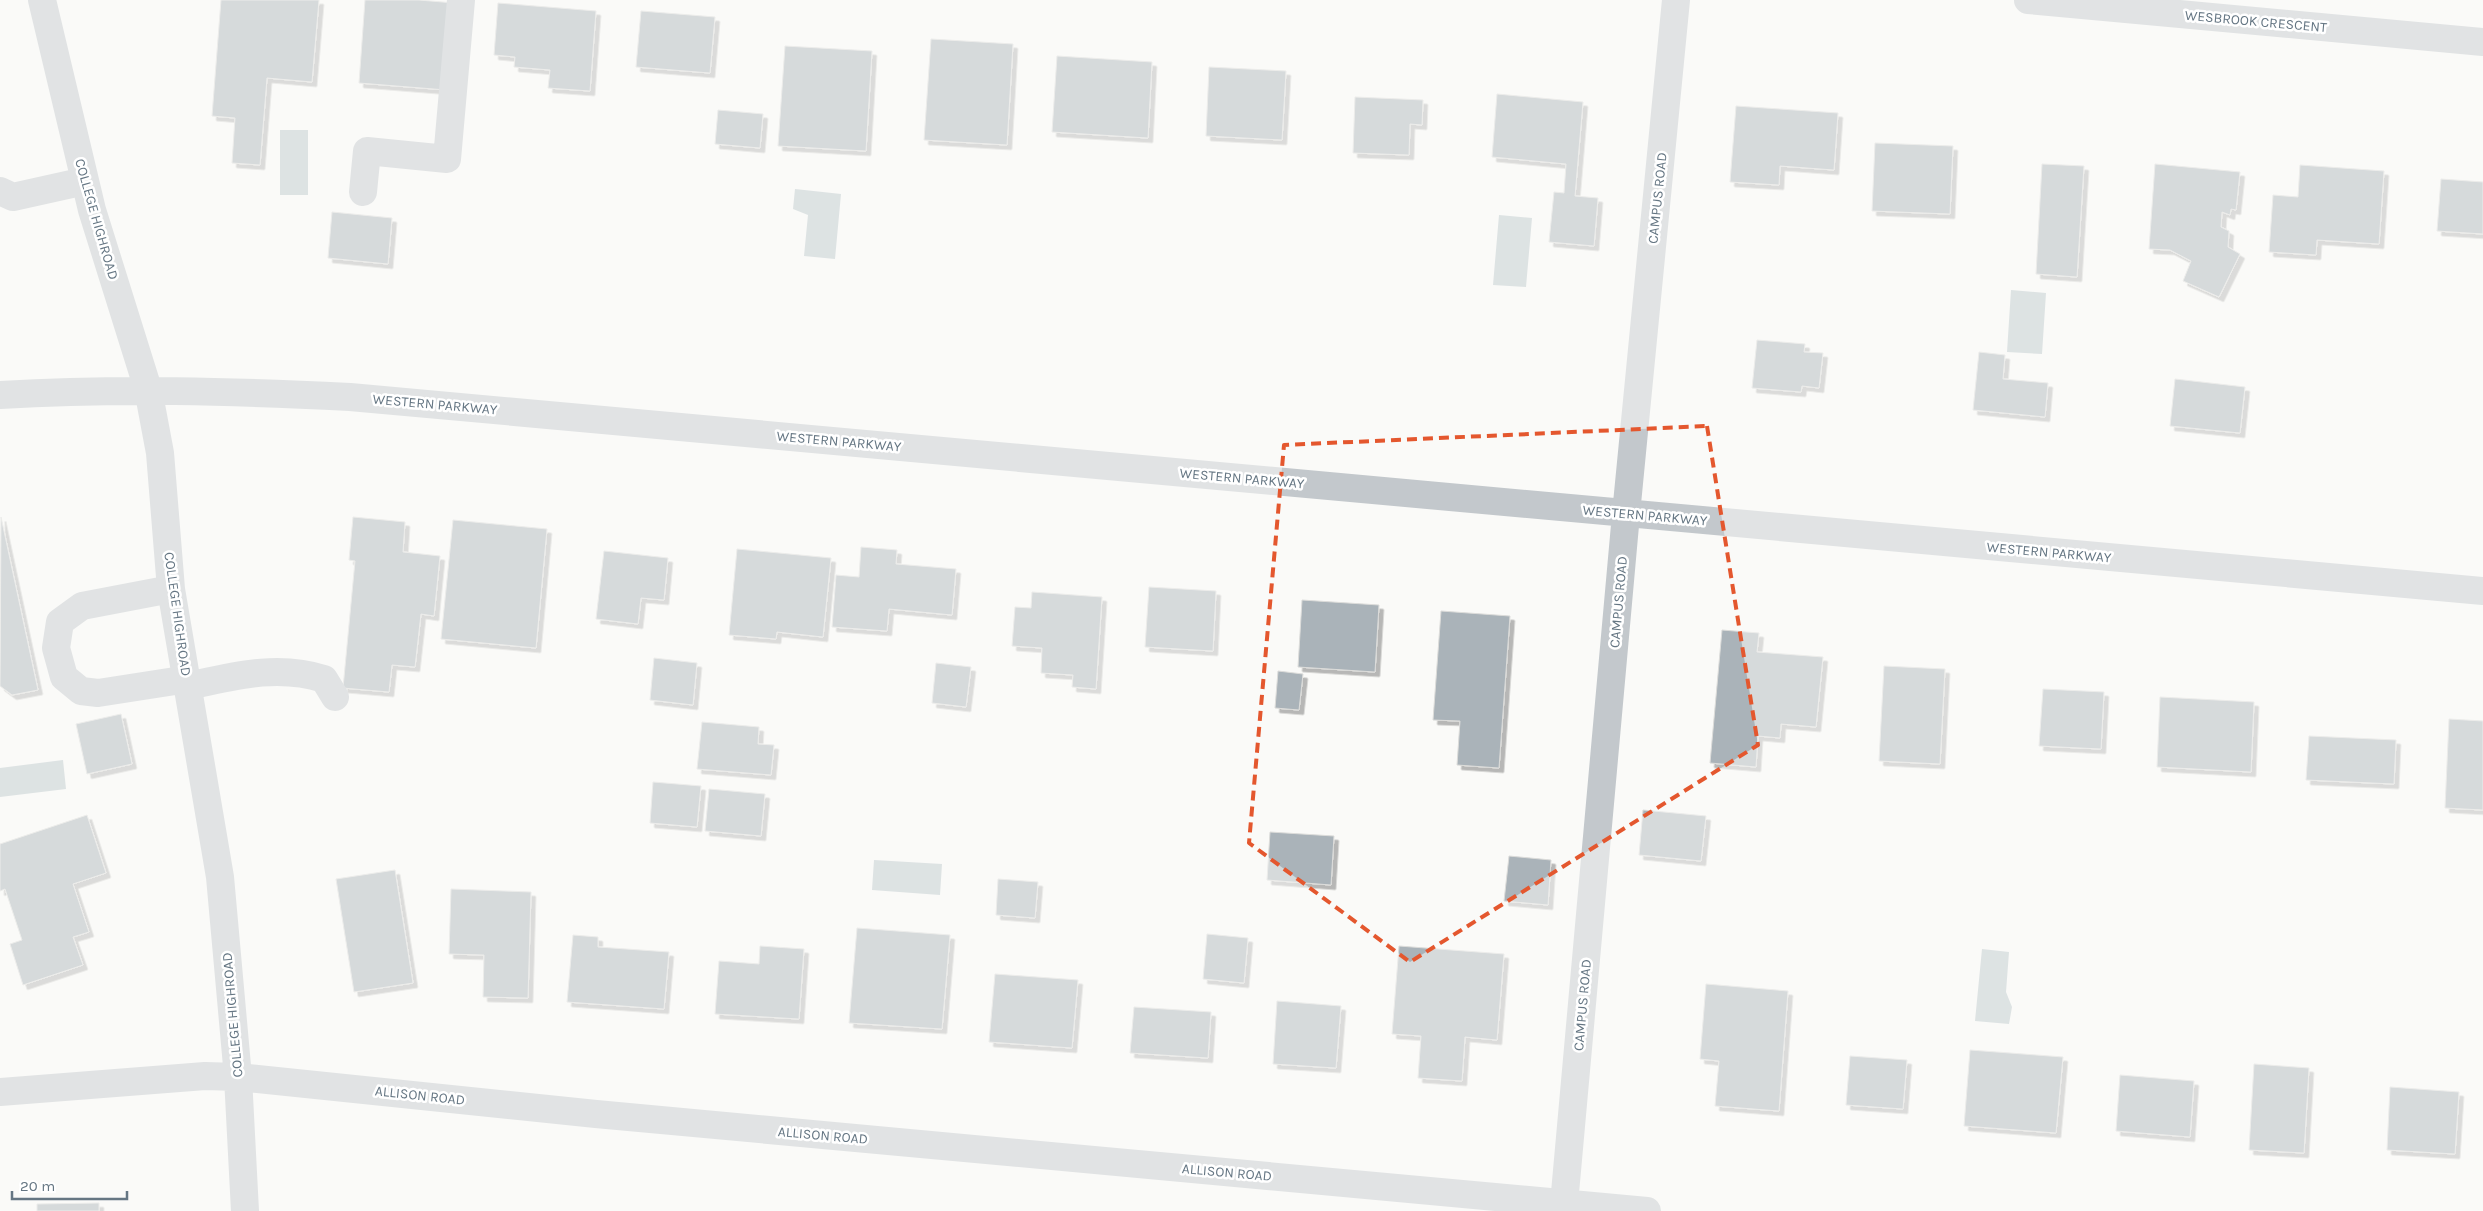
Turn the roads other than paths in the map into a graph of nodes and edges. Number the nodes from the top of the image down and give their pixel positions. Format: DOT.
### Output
graph roads {
  1 [pos="42,0"];
  2 [pos="461,0"];
  3 [pos="1676,0"];
  4 [pos="2028,0"];
  5 [pos="2483,42"];
  6 [pos="85,180"];
  7 [pos="0,191"];
  8 [pos="363,192"];
  9 [pos="148,390"];
  10 [pos="0,395"];
  11 [pos="1626,514"];
  12 [pos="171,588"];
  13 [pos="2483,591"];
  14 [pos="188,682"];
  15 [pos="335,697"];
  16 [pos="238,1077"];
  17 [pos="0,1092"];
  18 [pos="1564,1204"];
  19 [pos="245,1211"];
  20 [pos="1647,1211"];
  1 -- 6 [label="street, COLLEGE HIGHROAD"];
  2 -- 8 [label="street"];
  3 -- 11 [label="street, CAMPUS ROAD"];
  4 -- 5 [label="street, WESBROOK CRESCENT"];
  6 -- 7 [label="street"];
  6 -- 9 [label="street, COLLEGE HIGHROAD"];
  9 -- 10 [label="street, WESTERN PARKWAY"];
  9 -- 11 [label="street, WESTERN PARKWAY"];
  9 -- 12 [label="street, COLLEGE HIGHROAD"];
  11 -- 13 [label="street, WESTERN PARKWAY"];
  11 -- 18 [label="street, CAMPUS ROAD"];
  12 -- 14 [label="street, COLLEGE HIGHROAD"];
  12 -- 14 [label="street"];
  14 -- 15 [label="street"];
  14 -- 16 [label="street, COLLEGE HIGHROAD"];
  16 -- 17 [label="street, ALLISON ROAD"];
  16 -- 18 [label="street, ALLISON ROAD"];
  16 -- 19 [label="street, COLLEGE HIGHROAD"];
  18 -- 20 [label="street, ALLISON ROAD"];
}
